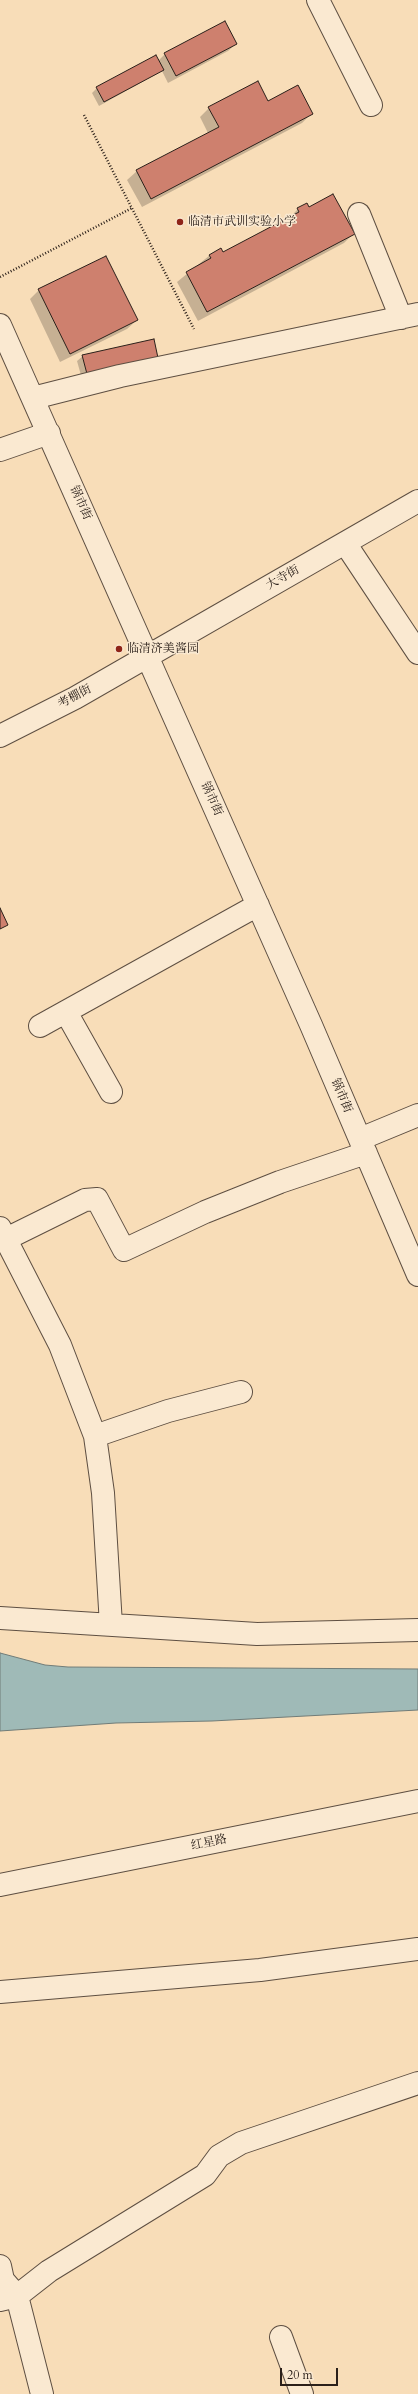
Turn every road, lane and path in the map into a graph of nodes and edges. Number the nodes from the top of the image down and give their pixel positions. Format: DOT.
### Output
graph roads {
  1 [pos="318,0"];
  2 [pos="372,105"];
  3 [pos="84,115"];
  4 [pos="132,208"];
  5 [pos="359,214"];
  6 [pos="0,277"];
  7 [pos="409,316"];
  8 [pos="194,329"];
  9 [pos="1,330"];
  10 [pos="33,398"];
  11 [pos="49,433"];
  12 [pos="0,450"];
  13 [pos="418,501"];
  14 [pos="345,543"];
  15 [pos="418,653"];
  16 [pos="148,656"];
  17 [pos="0,736"];
  18 [pos="258,905"];
  19 [pos="66,1012"];
  20 [pos="40,1026"];
  21 [pos="110,1092"];
  22 [pos="418,1115"];
  23 [pos="363,1146"];
  24 [pos="3,1234"];
  25 [pos="418,1275"];
  26 [pos="241,1392"];
  27 [pos="95,1436"];
  28 [pos="0,1618"];
  29 [pos="111,1625"];
  30 [pos="418,1630"];
  31 [pos="418,1801"];
  32 [pos="0,1885"];
  33 [pos="418,1949"];
  34 [pos="0,1992"];
  35 [pos="418,2083"];
  36 [pos="0,2266"];
  37 [pos="8,2298"];
  38 [pos="281,2337"];
  39 [pos="42,2394"];
  40 [pos="302,2394"];
  1 -- 2 [label="street"];
  3 -- 4 [label="path"];
  4 -- 6 [label="path"];
  4 -- 8 [label="path"];
  5 -- 7 [label="street"];
  7 -- 10 [label="street"];
  9 -- 10 [label="street, 锅市街"];
  10 -- 11 [label="street, 锅市街"];
  11 -- 12 [label="street"];
  11 -- 16 [label="street, 锅市街"];
  13 -- 14 [label="street, 大寺街"];
  14 -- 15 [label="street"];
  14 -- 16 [label="street, 大寺街"];
  16 -- 17 [label="street, 考棚街"];
  16 -- 18 [label="street, 锅市街"];
  18 -- 19 [label="street"];
  18 -- 23 [label="street, 锅市街"];
  19 -- 20 [label="street"];
  19 -- 21 [label="street"];
  22 -- 23 [label="street"];
  23 -- 24 [label="street"];
  23 -- 25 [label="street, 锅市街"];
  24 -- 27 [label="street"];
  26 -- 27 [label="street"];
  27 -- 29 [label="street"];
  28 -- 29 [label="street"];
  29 -- 30 [label="street"];
  31 -- 32 [label="street, 红星路"];
  33 -- 34 [label="street"];
  35 -- 37 [label="street"];
  36 -- 37 [label="street"];
  37 -- 39 [label="street"];
  38 -- 40 [label="street"];
}
